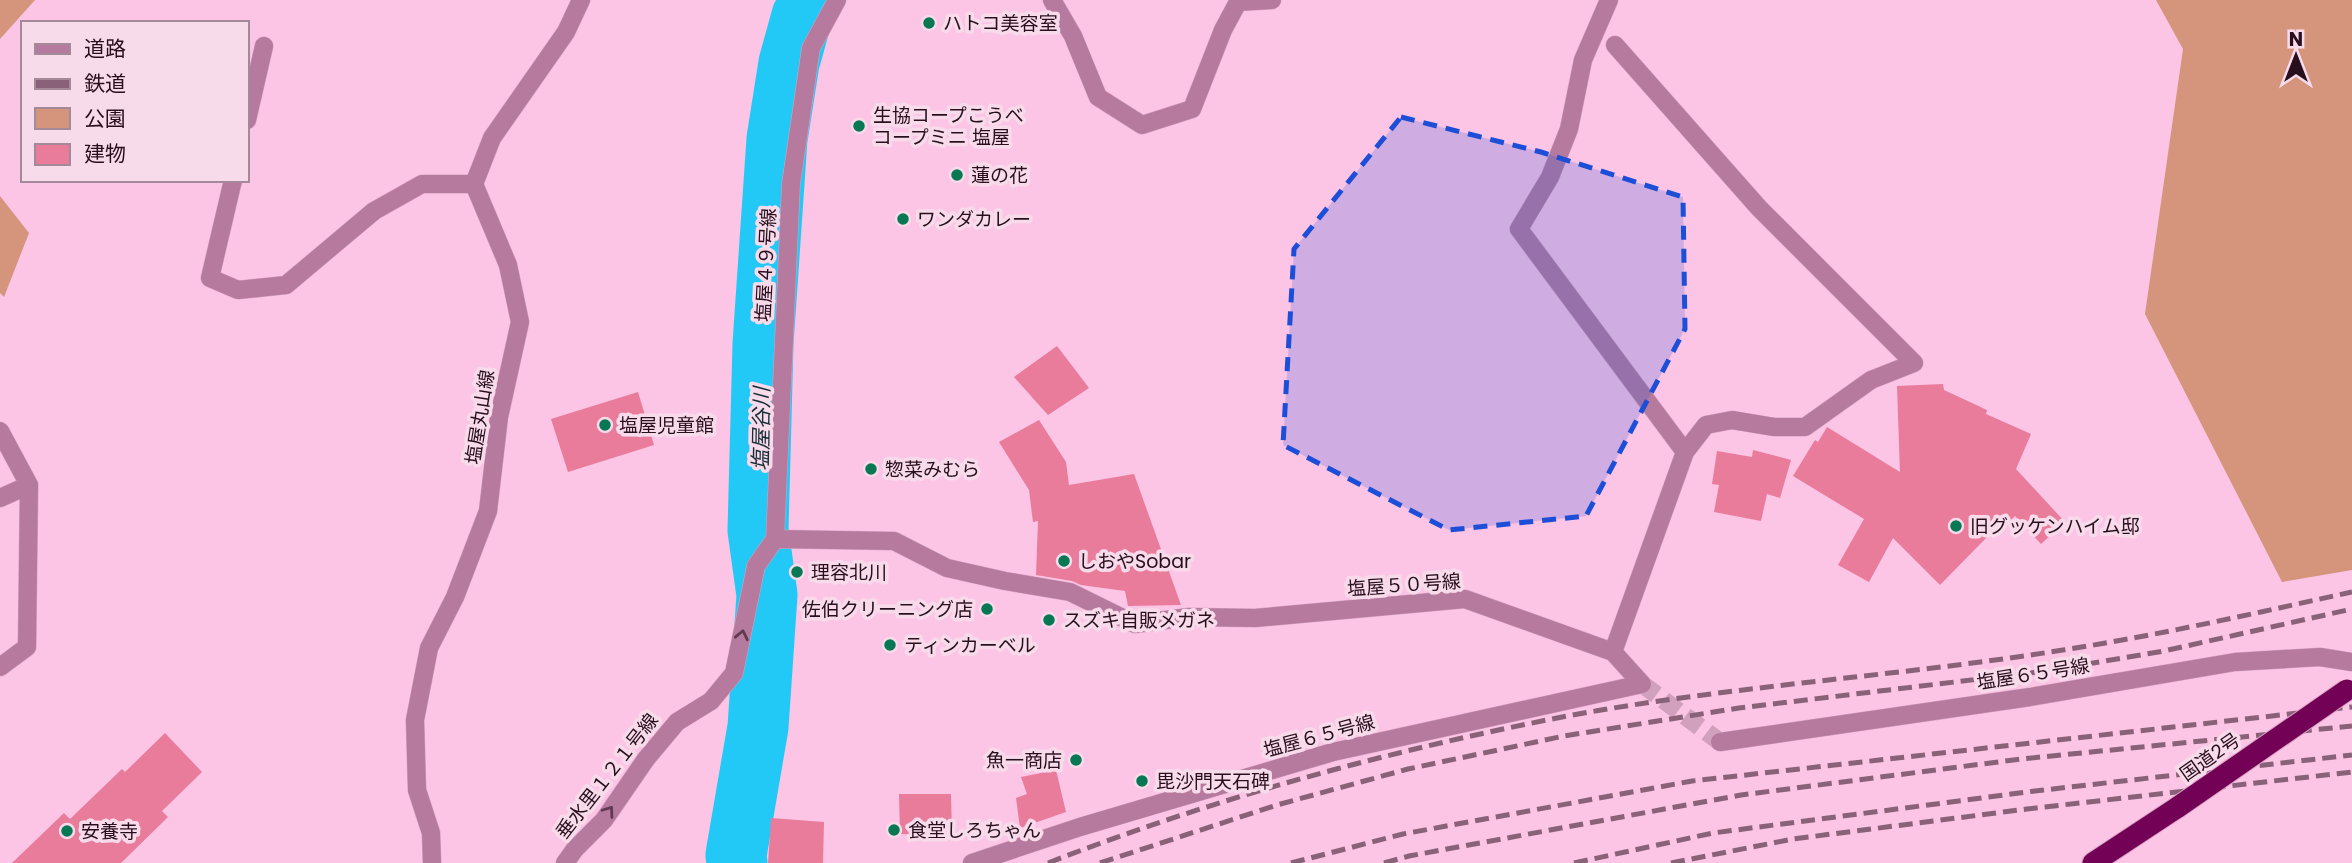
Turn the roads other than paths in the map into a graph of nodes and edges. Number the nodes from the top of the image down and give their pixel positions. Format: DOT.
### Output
graph roads {
  1 [pos="580,0"];
  2 [pos="836,0"];
  3 [pos="1052,0"];
  4 [pos="1272,0"];
  5 [pos="1609,0"];
  6 [pos="264,46"];
  7 [pos="1615,46"];
  8 [pos="248,116"];
  9 [pos="233,182"];
  10 [pos="474,184"];
  11 [pos="2,435"];
  12 [pos="1685,452"];
  13 [pos="29,485"];
  14 [pos="0,498"];
  15 [pos="772,542"];
  16 [pos="1613,652"];
  17 [pos="2352,662"];
  18 [pos="0,667"];
  19 [pos="2350,689"];
  20 [pos="1720,742"];
  21 [pos="432,863"];
  22 [pos="565,863"];
  23 [pos="972,863"];
  24 [pos="2093,863"];
  1 -- 10 [label="street"];
  2 -- 15 [label="street, 塩屋４９号線"];
  3 -- 4 [label="street"];
  5 -- 12 [label="street"];
  6 -- 8 [label="street"];
  7 -- 12 [label="street"];
  9 -- 10 [label="street"];
  10 -- 21 [label="street, 塩屋丸山線"];
  11 -- 13 [label="street"];
  12 -- 16 [label="street"];
  13 -- 14 [label="street"];
  13 -- 18 [label="street"];
  15 -- 16 [label="street, 塩屋５０号線"];
  22 -- 15 [label="street, 垂水里１２１号線, one-way"];
  16 -- 23 [label="street, 塩屋６５号線"];
  17 -- 20 [label="street, 塩屋６５号線"];
  19 -- 24 [label="highway, 国道2号, bridge"];
}
